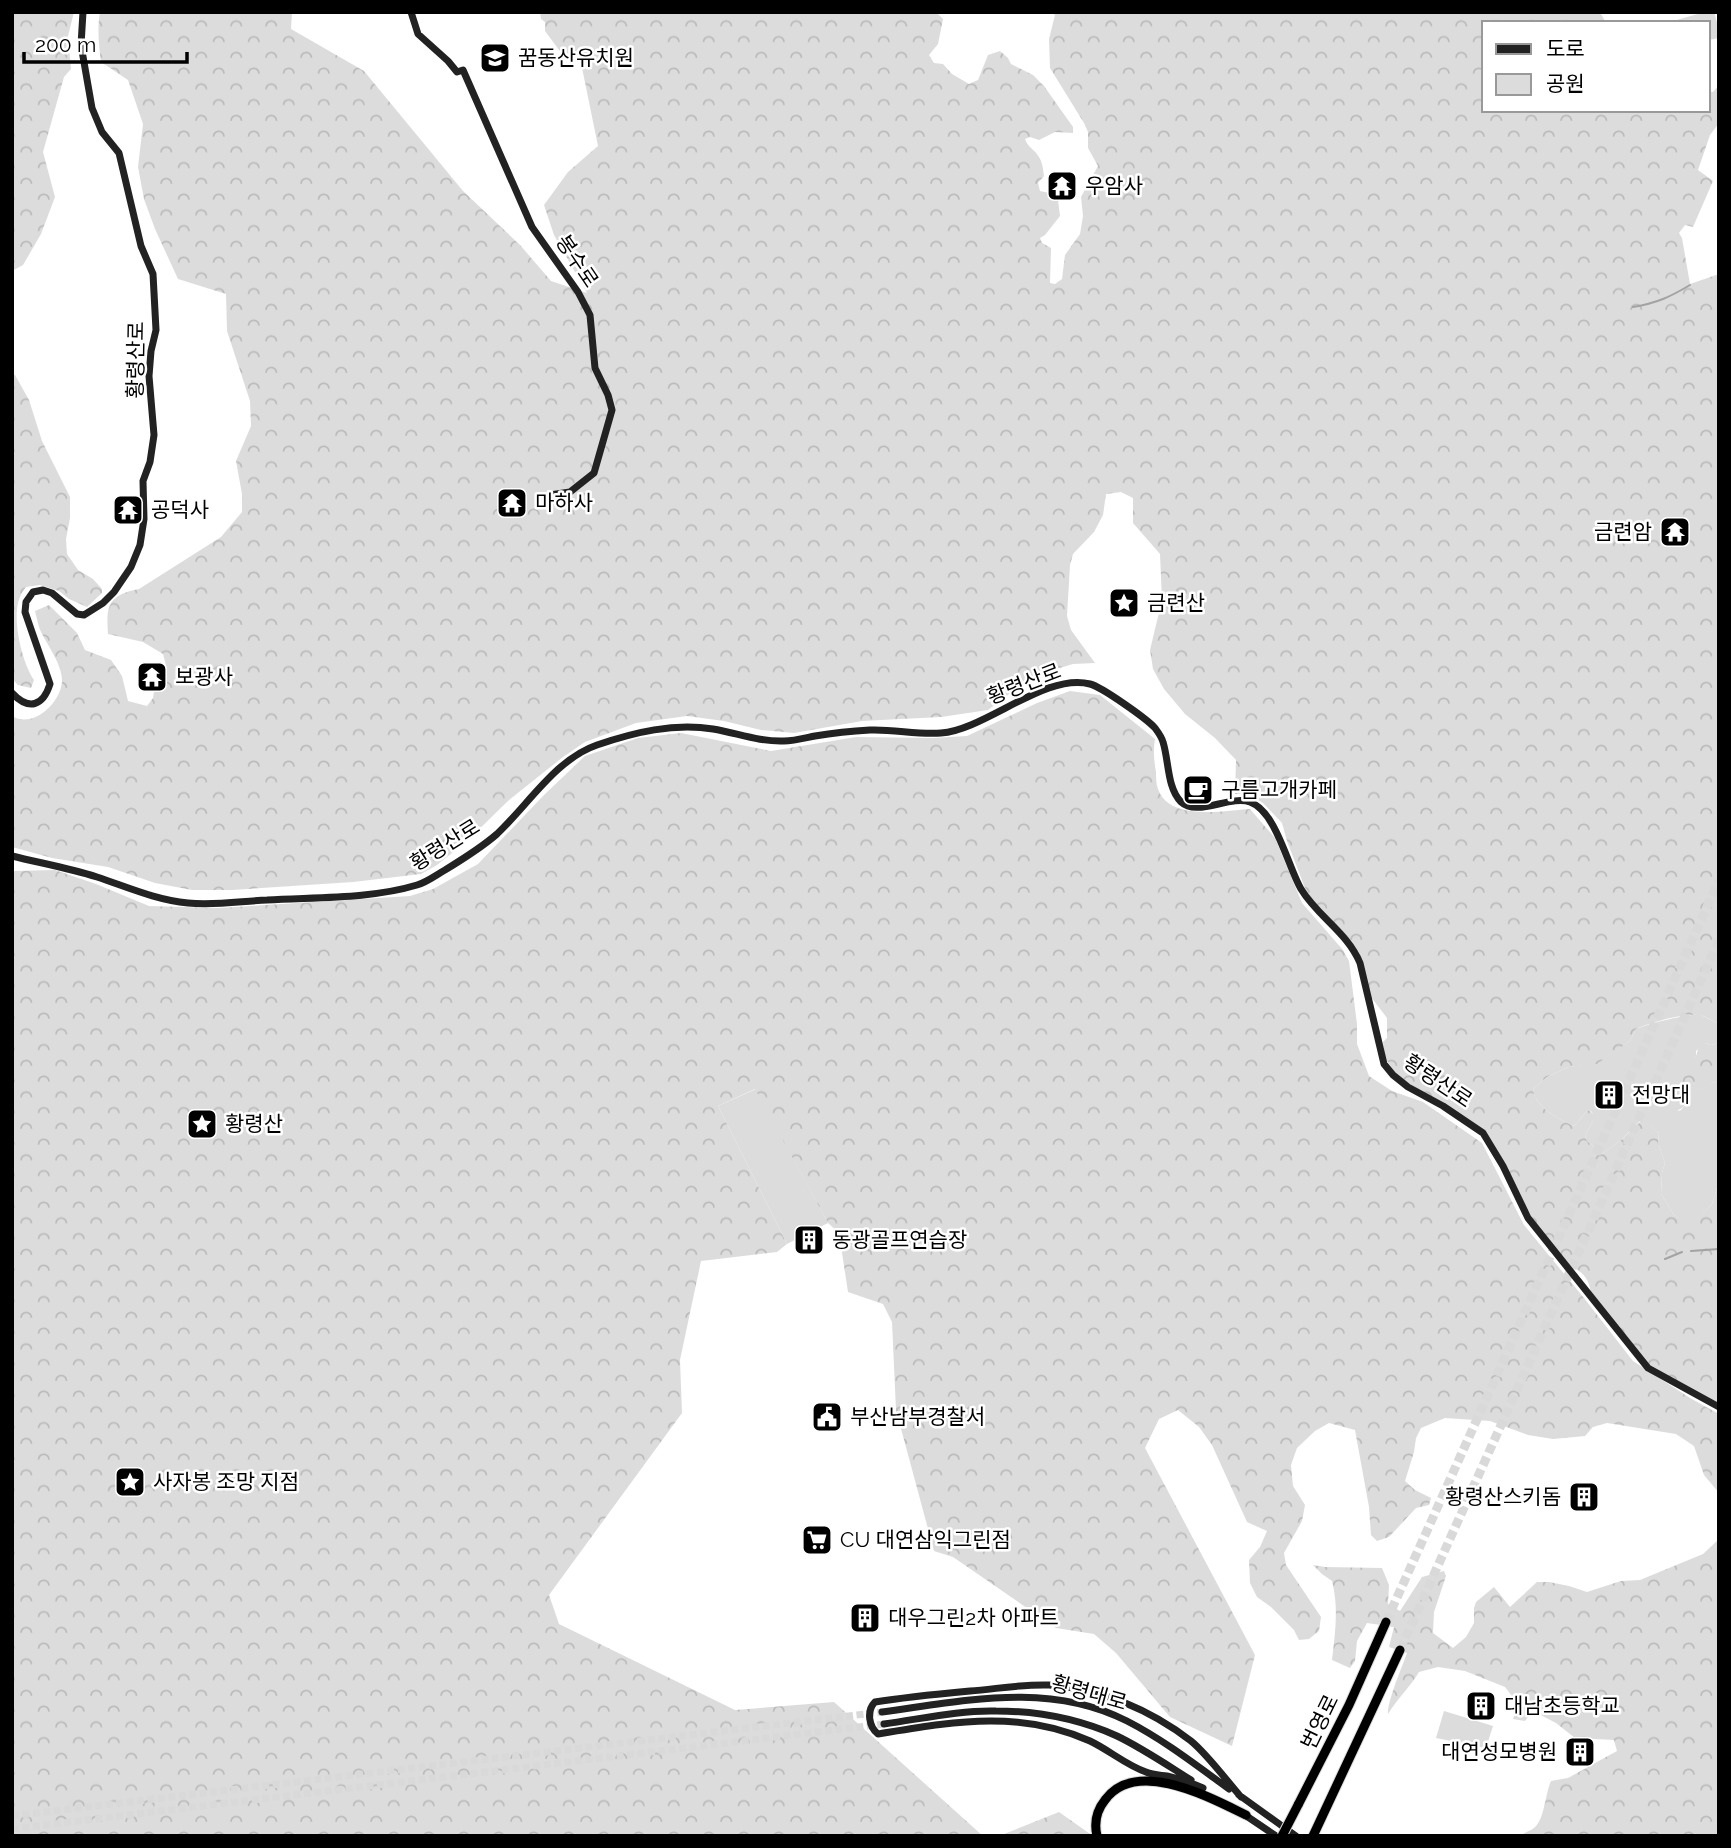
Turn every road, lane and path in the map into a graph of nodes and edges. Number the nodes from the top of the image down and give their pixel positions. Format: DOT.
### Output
graph roads {
  1 [pos="83,12"];
  2 [pos="411,12"];
  3 [pos="550,495"];
  4 [pos="12,693"];
  5 [pos="12,856"];
  6 [pos="1719,1407"];
  7 [pos="1386,1622"];
  8 [pos="1400,1650"];
  9 [pos="882,1712"];
  10 [pos="884,1724"];
  11 [pos="1193,1743"];
  12 [pos="1180,1754"];
  13 [pos="1151,1755"];
  14 [pos="1143,1771"];
  15 [pos="1203,1788"];
  16 [pos="1241,1797"];
  17 [pos="1246,1815"];
  18 [pos="1097,1836"];
  19 [pos="1276,1836"];
  20 [pos="1282,1836"];
  21 [pos="1296,1836"];
  22 [pos="1313,1836"];
  1 -- 4 [label="street, 황령산로"];
  2 -- 3 [label="street, 봉수로"];
  5 -- 6 [label="street, 황령산로"];
  7 -- 20 [label="highway, 번영로, bridge"];
  8 -- 22 [label="highway, 번영로"];
  9 -- 12 [label="street, 황령대로"];
  10 -- 13 [label="street, 황령대로"];
  11 -- 12 [label="street"];
  11 -- 14 [label="street"];
  11 -- 16 [label="street"];
  12 -- 16 [label="street, 황령대로"];
  13 -- 14 [label="street"];
  13 -- 15 [label="street, 황령대로"];
  14 -- 15 [label="street"];
  15 -- 17 [label="street, 황령대로"];
  16 -- 21 [label="street, 황령대로"];
  17 -- 18 [label="highway"];
  17 -- 19 [label="street, 황령대로"];
}
